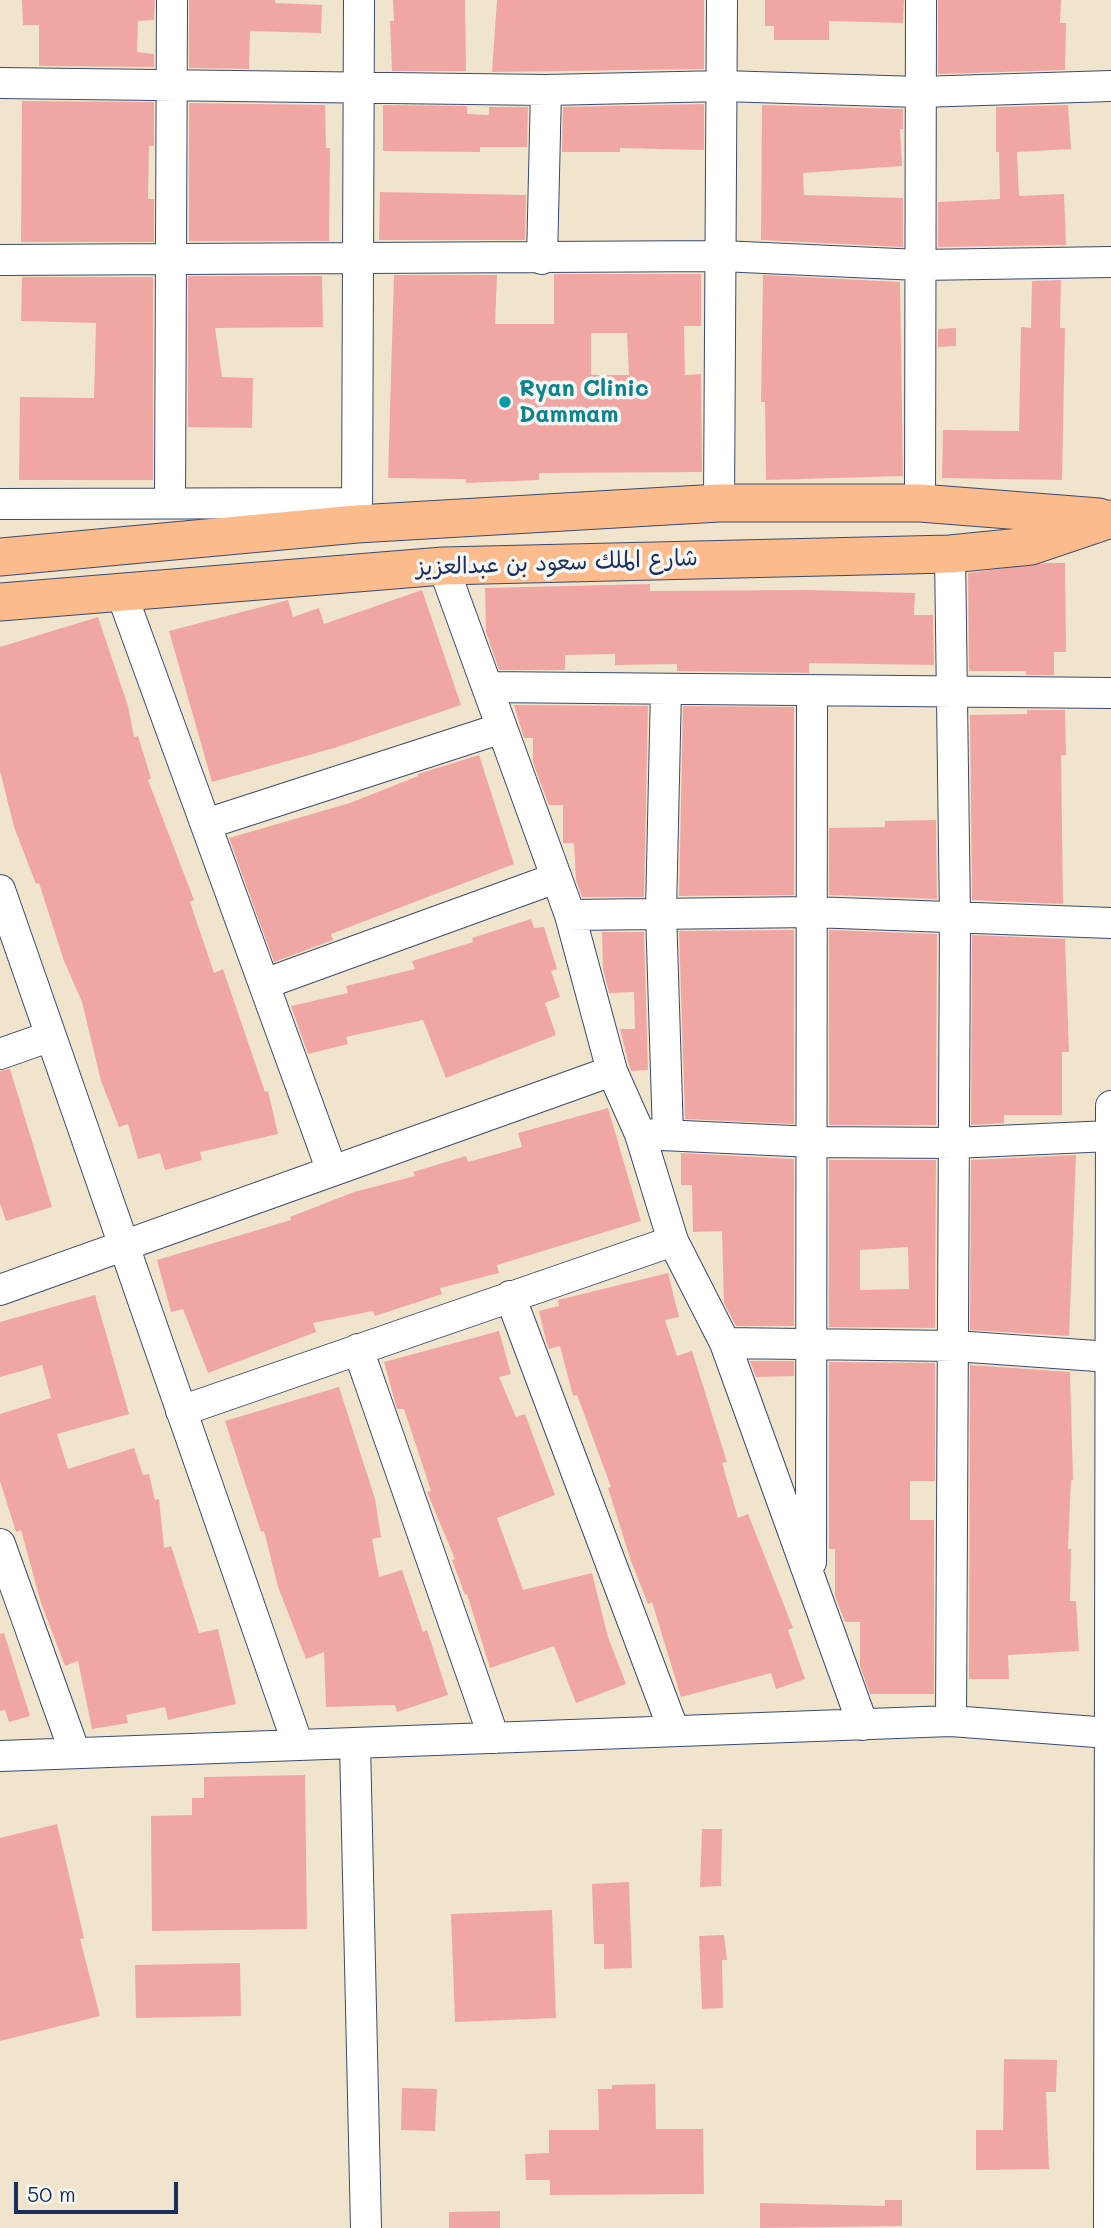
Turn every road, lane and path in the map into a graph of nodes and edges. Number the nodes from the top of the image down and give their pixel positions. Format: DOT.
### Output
graph roads {
  1 [pos="172,0"];
  2 [pos="359,0"];
  3 [pos="722,0"];
  4 [pos="921,0"];
  5 [pos="0,83"];
  6 [pos="172,85"];
  7 [pos="359,86"];
  8 [pos="722,86"];
  9 [pos="1111,86"];
  10 [pos="545,90"];
  11 [pos="919,92"];
  12 [pos="721,256"];
  13 [pos="358,257"];
  14 [pos="170,259"];
  15 [pos="542,259"];
  16 [pos="0,260"];
  17 [pos="1111,262"];
  18 [pos="919,265"];
  19 [pos="170,503"];
  20 [pos="719,503"];
  21 [pos="920,503"];
  22 [pos="0,504"];
  23 [pos="357,514"];
  24 [pos="1111,518"];
  25 [pos="950,554"];
  26 [pos="0,557"];
  27 [pos="443,566"];
  28 [pos="121,592"];
  29 [pos="0,603"];
  30 [pos="487,687"];
  31 [pos="667,689"];
  32 [pos="812,691"];
  33 [pos="951,692"];
  34 [pos="1111,692"];
  35 [pos="502,728"];
  36 [pos="206,824"];
  37 [pos="556,878"];
  38 [pos="0,890"];
  39 [pos="661,912"];
  40 [pos="812,912"];
  41 [pos="569,915"];
  42 [pos="955,918"];
  43 [pos="1111,923"];
  44 [pos="264,984"];
  45 [pos="51,1036"];
  46 [pos="0,1054"];
  47 [pos="612,1071"];
  48 [pos="1111,1106"];
  49 [pos="654,1135"];
  50 [pos="1110,1136"];
  51 [pos="813,1142"];
  52 [pos="953,1143"];
  53 [pos="332,1171"];
  54 [pos="1110,1186"];
  55 [pos="673,1241"];
  56 [pos="124,1246"];
  57 [pos="0,1290"];
  58 [pos="510,1296"];
  59 [pos="725,1343"];
  60 [pos="812,1344"];
  61 [pos="955,1346"];
  62 [pos="358,1349"];
  63 [pos="1110,1357"];
  64 [pos="181,1411"];
  65 [pos="0,1544"];
  66 [pos="810,1580"];
  67 [pos="1110,1624"];
  68 [pos="951,1721"];
  69 [pos="863,1725"];
  70 [pos="674,1731"];
  71 [pos="1109,1733"];
  72 [pos="494,1738"];
  73 [pos="355,1743"];
  74 [pos="298,1745"];
  75 [pos="75,1753"];
  76 [pos="0,1756"];
  77 [pos="1110,1861"];
  78 [pos="1110,2039"];
  79 [pos="366,2228"];
  80 [pos="1109,2228"];
  1 -- 6 [label="street"];
  2 -- 7 [label="street"];
  3 -- 8 [label="street"];
  4 -- 11 [label="street"];
  5 -- 6 [label="street"];
  6 -- 7 [label="street"];
  6 -- 14 [label="street"];
  7 -- 10 [label="street"];
  7 -- 13 [label="street"];
  8 -- 10 [label="street"];
  8 -- 11 [label="street"];
  8 -- 12 [label="street"];
  9 -- 11 [label="street"];
  10 -- 15 [label="street"];
  11 -- 18 [label="street"];
  12 -- 15 [label="street"];
  12 -- 18 [label="street"];
  12 -- 20 [label="street"];
  13 -- 14 [label="street"];
  13 -- 15 [label="street"];
  13 -- 23 [label="street"];
  14 -- 16 [label="street"];
  14 -- 19 [label="street"];
  17 -- 18 [label="street"];
  18 -- 21 [label="street"];
  19 -- 22 [label="street"];
  19 -- 23 [label="street"];
  20 -- 21 [label="main road, شارع الملك سعود بن عبدالعزيز"];
  20 -- 23 [label="main road, شارع الملك سعود بن عبدالعزيز"];
  21 -- 24 [label="main road, شارع الملك سعود بن عبدالعزيز"];
  23 -- 26 [label="main road, شارع الملك سعود بن عبدالعزيز"];
  24 -- 25 [label="main road, شارع الملك سعود بن عبدالعزيز"];
  25 -- 27 [label="main road, شارع الملك سعود بن عبدالعزيز"];
  25 -- 33 [label="street"];
  27 -- 28 [label="main road, شارع الملك سعود بن عبدالعزيز"];
  27 -- 30 [label="street"];
  28 -- 29 [label="main road, شارع الملك سعود بن عبدالعزيز"];
  28 -- 36 [label="street"];
  30 -- 31 [label="street"];
  30 -- 35 [label="street"];
  31 -- 32 [label="street"];
  31 -- 39 [label="street"];
  32 -- 33 [label="street"];
  32 -- 40 [label="street"];
  33 -- 34 [label="street"];
  33 -- 42 [label="street"];
  35 -- 36 [label="street"];
  35 -- 37 [label="street"];
  36 -- 44 [label="street"];
  37 -- 41 [label="street"];
  37 -- 44 [label="street"];
  38 -- 45 [label="street"];
  39 -- 40 [label="street"];
  39 -- 41 [label="street"];
  39 -- 49 [label="street"];
  40 -- 42 [label="street"];
  40 -- 51 [label="street"];
  41 -- 47 [label="street"];
  42 -- 43 [label="street"];
  42 -- 52 [label="street"];
  44 -- 53 [label="street"];
  45 -- 46 [label="street"];
  45 -- 56 [label="street"];
  47 -- 49 [label="street"];
  47 -- 53 [label="street"];
  48 -- 50 [label="street"];
  49 -- 51 [label="street"];
  49 -- 55 [label="street"];
  50 -- 52 [label="street"];
  50 -- 54 [label="street"];
  51 -- 52 [label="street"];
  51 -- 60 [label="street"];
  52 -- 61 [label="street"];
  53 -- 56 [label="street"];
  54 -- 63 [label="street"];
  55 -- 58 [label="street"];
  55 -- 59 [label="street"];
  56 -- 57 [label="street"];
  56 -- 64 [label="street"];
  58 -- 62 [label="street"];
  58 -- 70 [label="street"];
  59 -- 60 [label="street"];
  59 -- 66 [label="street"];
  60 -- 61 [label="street"];
  60 -- 66 [label="street"];
  61 -- 63 [label="street"];
  61 -- 68 [label="street"];
  62 -- 64 [label="street"];
  62 -- 72 [label="street"];
  63 -- 67 [label="street"];
  64 -- 74 [label="street"];
  65 -- 75 [label="street"];
  66 -- 69 [label="street"];
  67 -- 71 [label="street"];
  68 -- 69 [label="street"];
  68 -- 71 [label="street"];
  69 -- 70 [label="street"];
  70 -- 72 [label="street"];
  71 -- 77 [label="street"];
  72 -- 73 [label="street"];
  73 -- 74 [label="street"];
  73 -- 79 [label="street"];
  74 -- 75 [label="street"];
  75 -- 76 [label="street"];
  77 -- 78 [label="street"];
  78 -- 80 [label="street"];
}
